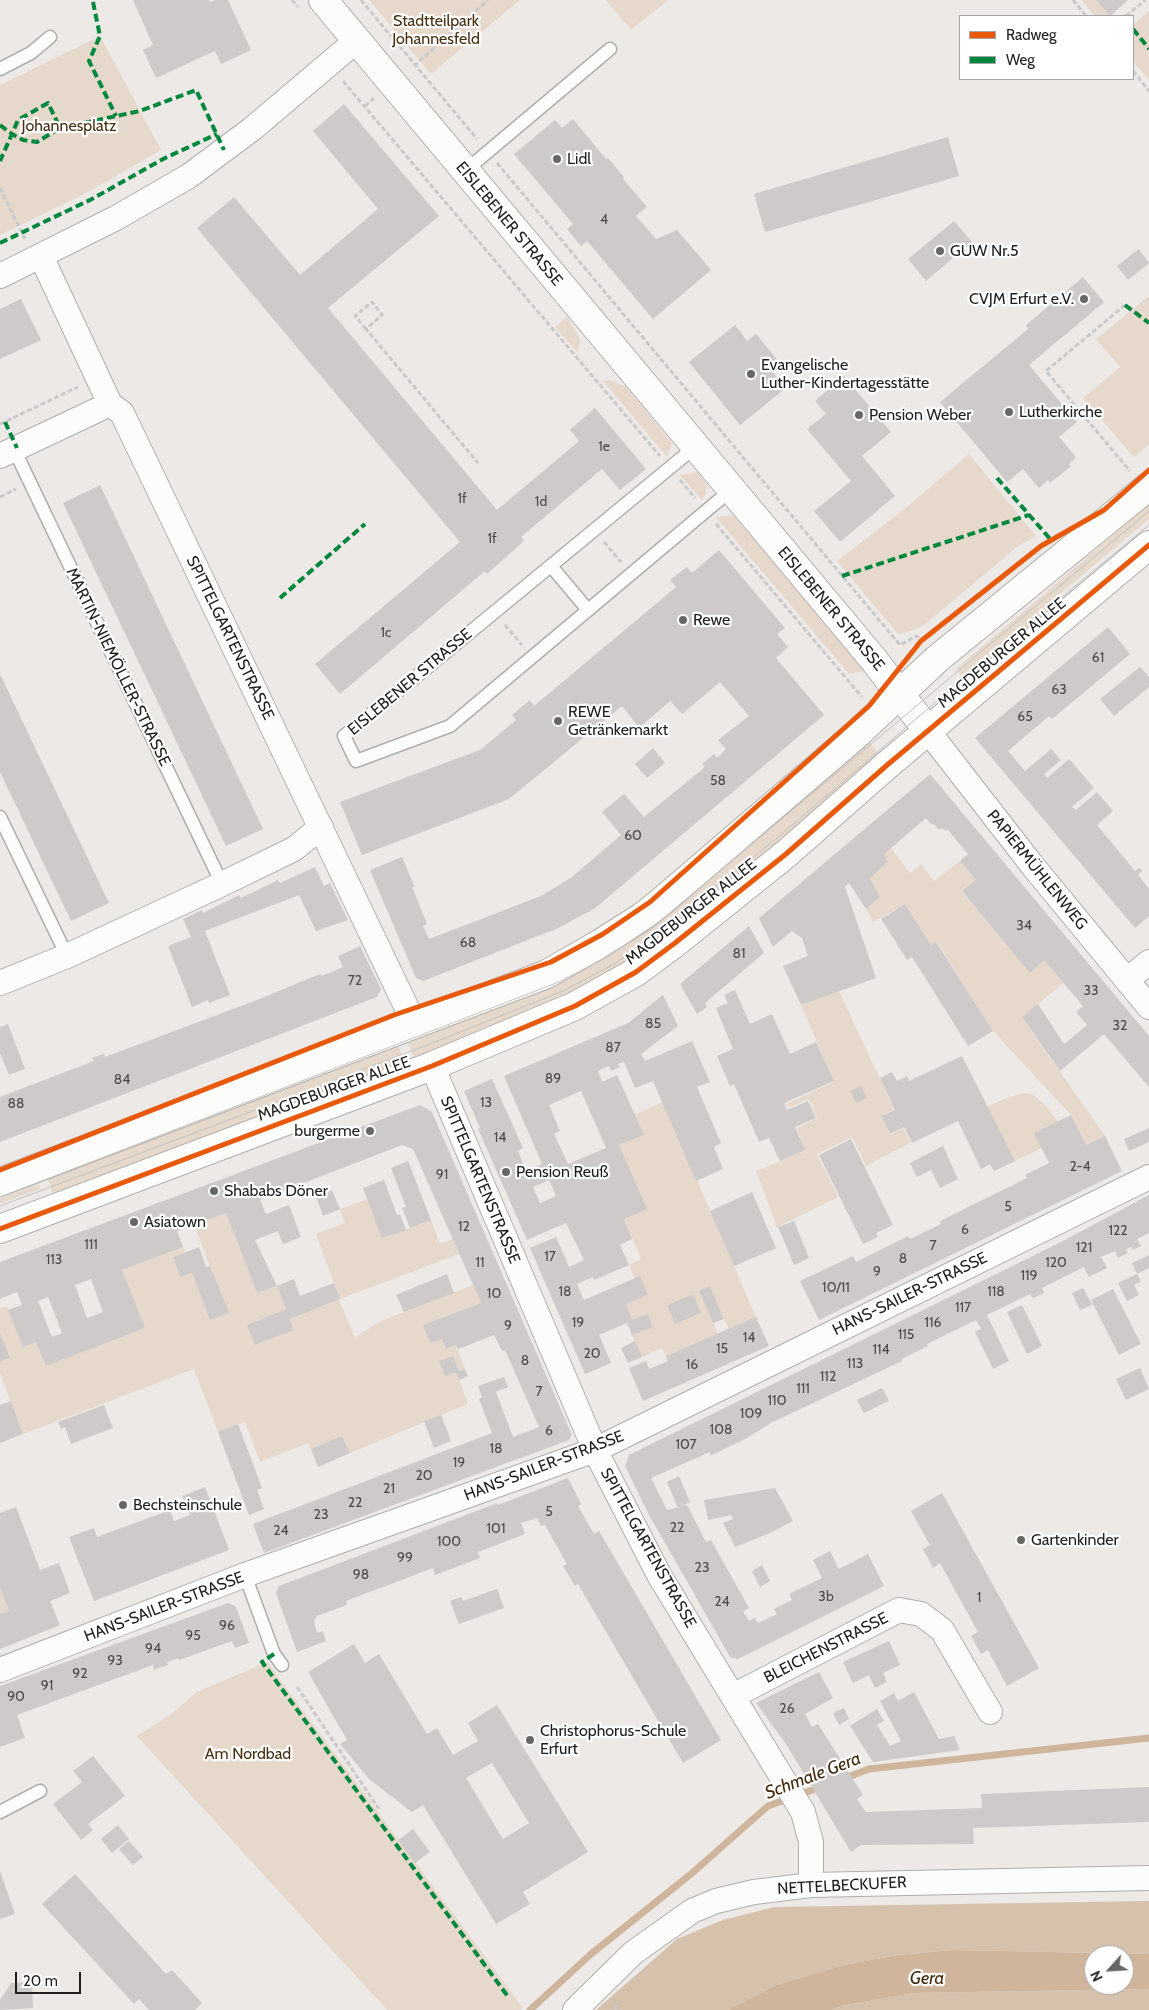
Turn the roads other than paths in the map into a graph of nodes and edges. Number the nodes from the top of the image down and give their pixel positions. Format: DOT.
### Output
graph roads {
  1 [pos="313,6"];
  2 [pos="50,37"];
  3 [pos="356,41"];
  4 [pos="610,49"];
  5 [pos="0,69"];
  6 [pos="465,171"];
  7 [pos="38,258"];
  8 [pos="0,276"];
  9 [pos="110,404"];
  10 [pos="696,447"];
  11 [pos="7,453"];
  12 [pos="1147,487"];
  13 [pos="731,490"];
  14 [pos="1149,545"];
  15 [pos="551,566"];
  16 [pos="588,610"];
  17 [pos="900,694"];
  18 [pos="928,731"];
  19 [pos="0,817"];
  20 [pos="321,827"];
  21 [pos="222,884"];
  22 [pos="67,956"];
  23 [pos="1149,962"];
  24 [pos="1127,980"];
  25 [pos="0,983"];
  26 [pos="1149,1007"];
  27 [pos="414,1023"];
  28 [pos="432,1066"];
  29 [pos="1149,1177"];
  30 [pos="0,1182"];
  31 [pos="0,1229"];
  32 [pos="595,1450"];
  33 [pos="245,1575"];
  34 [pos="282,1666"];
  35 [pos="0,1670"];
  36 [pos="733,1696"];
  37 [pos="990,1712"];
  38 [pos="40,1791"];
  39 [pos="0,1812"];
  40 [pos="1149,1878"];
  41 [pos="811,1884"];
  42 [pos="574,2010"];
  1 -- 3 [label="main road, EISLEBENER STRASSE"];
  2 -- 5 [label="lane"];
  3 -- 6 [label="main road, EISLEBENER STRASSE"];
  3 -- 7 [label="street"];
  4 -- 6 [label="lane"];
  6 -- 10 [label="main road, EISLEBENER STRASSE"];
  7 -- 8 [label="street"];
  7 -- 9 [label="street, SPITTELGARTENSTRASSE"];
  9 -- 11 [label="street, MARTIN-NIEMÖLLER-STRASSE"];
  9 -- 20 [label="street, SPITTELGARTENSTRASSE"];
  10 -- 13 [label="main road, EISLEBENER STRASSE"];
  10 -- 15 [label="lane, EISLEBENER STRASSE"];
  11 -- 21 [label="lane, MARTIN-NIEMÖLLER-STRASSE"];
  12 -- 17 [label="main road, MAGDEBURGER ALLEE"];
  13 -- 16 [label="lane, EISLEBENER STRASSE"];
  13 -- 17 [label="main road, EISLEBENER STRASSE"];
  14 -- 18 [label="main road, MAGDEBURGER ALLEE"];
  15 -- 16 [label="lane"];
  15 -- 16 [label="lane, EISLEBENER STRASSE"];
  17 -- 18 [label="main road, EISLEBENER STRASSE"];
  17 -- 27 [label="main road, MAGDEBURGER ALLEE"];
  18 -- 24 [label="street, PAPIERMÜHLENWEG"];
  18 -- 28 [label="main road, MAGDEBURGER ALLEE"];
  19 -- 22 [label="lane"];
  20 -- 21 [label="street"];
  20 -- 27 [label="street, SPITTELGARTENSTRASSE"];
  21 -- 22 [label="street"];
  22 -- 25 [label="street"];
  23 -- 24 [label="street"];
  24 -- 26 [label="street, PAPIERMÜHLENWEG"];
  27 -- 30 [label="main road, MAGDEBURGER ALLEE"];
  28 -- 31 [label="main road, MAGDEBURGER ALLEE"];
  28 -- 32 [label="street, SPITTELGARTENSTRASSE"];
  29 -- 32 [label="street, HANS-SAILER-STRASSE"];
  32 -- 33 [label="street, HANS-SAILER-STRASSE"];
  32 -- 36 [label="street, SPITTELGARTENSTRASSE"];
  33 -- 34 [label="lane"];
  33 -- 35 [label="street, HANS-SAILER-STRASSE"];
  36 -- 37 [label="street, BLEICHENSTRASSE"];
  36 -- 41 [label="street, SPITTELGARTENSTRASSE"];
  38 -- 39 [label="lane"];
  40 -- 41 [label="street, NETTELBECKUFER"];
  41 -- 42 [label="street, NETTELBECKUFER"];
}
